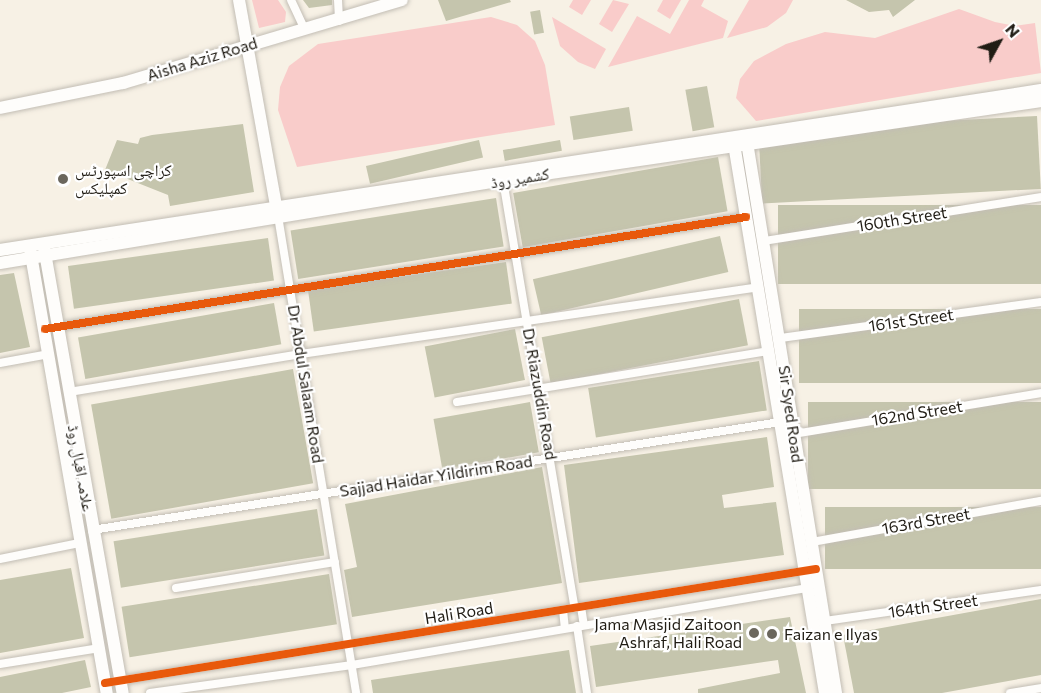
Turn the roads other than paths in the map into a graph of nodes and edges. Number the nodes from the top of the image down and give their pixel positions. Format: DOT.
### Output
graph roads {
  1 [pos="239,0"];
  2 [pos="291,0"];
  3 [pos="338,0"];
  4 [pos="402,0"];
  5 [pos="339,21"];
  6 [pos="305,30"];
  7 [pos="246,45"];
  8 [pos="1041,90"];
  9 [pos="1041,101"];
  10 [pos="0,108"];
  11 [pos="747,140"];
  12 [pos="733,141"];
  13 [pos="503,180"];
  14 [pos="1041,197"];
  15 [pos="277,211"];
  16 [pos="746,217"];
  17 [pos="764,241"];
  18 [pos="45,249"];
  19 [pos="0,250"];
  20 [pos="30,251"];
  21 [pos="516,251"];
  22 [pos="760,261"];
  23 [pos="0,263"];
  24 [pos="758,288"];
  25 [pos="291,291"];
  26 [pos="1041,302"];
  27 [pos="527,322"];
  28 [pos="51,328"];
  29 [pos="781,338"];
  30 [pos="768,351"];
  31 [pos="49,354"];
  32 [pos="301,354"];
  33 [pos="0,363"];
  34 [pos="539,389"];
  35 [pos="69,392"];
  36 [pos="1041,393"];
  37 [pos="782,397"];
  38 [pos="457,402"];
  39 [pos="780,422"];
  40 [pos="794,434"];
  41 [pos="551,458"];
  42 [pos="324,493"];
  43 [pos="1041,501"];
  44 [pos="92,530"];
  45 [pos="812,542"];
  46 [pos="79,543"];
  47 [pos="0,559"];
  48 [pos="335,562"];
  49 [pos="810,570"];
  50 [pos="813,587"];
  51 [pos="176,588"];
  52 [pos="1041,590"];
  53 [pos="578,608"];
  54 [pos="563,610"];
  55 [pos="825,621"];
  56 [pos="580,626"];
  57 [pos="565,628"];
  58 [pos="348,644"];
  59 [pos="100,648"];
  60 [pos="0,664"];
  61 [pos="352,665"];
  62 [pos="120,680"];
  63 [pos="106,688"];
  64 [pos="1041,688"];
  65 [pos="123,693"];
  66 [pos="150,693"];
  67 [pos="356,693"];
  68 [pos="587,693"];
  69 [pos="825,693"];
  70 [pos="836,693"];
  71 [pos="1010,693"];
  1 -- 7 [label="main road"];
  2 -- 6 [label="street"];
  3 -- 5 [label="street"];
  4 -- 5 [label="main road, Aisha Aziz Road"];
  5 -- 6 [label="main road, Aisha Aziz Road"];
  6 -- 7 [label="main road, Aisha Aziz Road"];
  7 -- 10 [label="main road, Aisha Aziz Road"];
  7 -- 15 [label="main road"];
  8 -- 11 [label="main road, کشمیر روڈ"];
  9 -- 11 [label="main road, کشمیر روڈ"];
  11 -- 12 [label="main road, کشمیر روڈ"];
  11 -- 17 [label="main road, Sir Syed Road"];
  12 -- 13 [label="main road, کشمیر روڈ"];
  12 -- 15 [label="main road, کشمیر روڈ"];
  12 -- 16 [label="main road, Sir Syed Road"];
  13 -- 15 [label="main road, کشمیر روڈ"];
  13 -- 21 [label="street, Dr Riazuddin Road"];
  14 -- 17 [label="street, 160th Street"];
  15 -- 18 [label="main road, کشمیر روڈ"];
  15 -- 25 [label="street, Dr Abdul Salaam Road"];
  16 -- 21 [label="street"];
  16 -- 22 [label="main road, Sir Syed Road"];
  17 -- 22 [label="main road, Sir Syed Road"];
  18 -- 20 [label="main road, کشمیر روڈ"];
  18 -- 28 [label="main road, علامہ اقبال روڈ"];
  19 -- 20 [label="main road, کشمیر روڈ"];
  20 -- 23 [label="main road, کشمیر روڈ"];
  20 -- 28 [label="main road, علامہ اقبال روڈ"];
  21 -- 25 [label="street"];
  21 -- 27 [label="street, Dr Riazuddin Road"];
  22 -- 24 [label="main road, Sir Syed Road"];
  22 -- 29 [label="main road, Sir Syed Road"];
  24 -- 27 [label="street"];
  24 -- 30 [label="main road, Sir Syed Road"];
  25 -- 28 [label="street"];
  25 -- 32 [label="street, Dr Abdul Salaam Road"];
  26 -- 29 [label="street, 161st Street"];
  27 -- 32 [label="street"];
  27 -- 34 [label="street, Dr Riazuddin Road"];
  28 -- 31 [label="main road, علامہ اقبال روڈ"];
  28 -- 35 [label="main road, علامہ اقبال روڈ"];
  29 -- 37 [label="main road, Sir Syed Road"];
  30 -- 34 [label="street"];
  30 -- 37 [label="main road, Sir Syed Road"];
  31 -- 33 [label="street"];
  31 -- 46 [label="main road, علامہ اقبال روڈ"];
  32 -- 35 [label="street"];
  32 -- 42 [label="street, Dr Abdul Salaam Road"];
  34 -- 38 [label="street"];
  34 -- 41 [label="street, Dr Riazuddin Road"];
  35 -- 44 [label="main road, علامہ اقبال روڈ"];
  36 -- 40 [label="street, 162nd Street"];
  37 -- 39 [label="main road, Sir Syed Road"];
  37 -- 40 [label="main road, Sir Syed Road"];
  39 -- 41 [label="street, Sajjad Haidar Yildirim Road"];
  39 -- 49 [label="main road, Sir Syed Road"];
  40 -- 45 [label="main road, Sir Syed Road"];
  41 -- 42 [label="street, Sajjad Haidar Yildirim Road"];
  41 -- 53 [label="street, Dr Riazuddin Road"];
  42 -- 44 [label="street, Sajjad Haidar Yildirim Road"];
  42 -- 48 [label="street, Dr Abdul Salaam Road"];
  43 -- 45 [label="street, 163rd Street"];
  44 -- 62 [label="main road, علامہ اقبال روڈ"];
  45 -- 49 [label="main road, Sir Syed Road"];
  46 -- 47 [label="street"];
  46 -- 59 [label="main road, علامہ اقبال روڈ"];
  48 -- 51 [label="street"];
  48 -- 58 [label="street, Dr Abdul Salaam Road"];
  49 -- 50 [label="main road, Sir Syed Road"];
  49 -- 53 [label="street, Hali Road"];
  50 -- 55 [label="main road, Sir Syed Road"];
  50 -- 56 [label="street, Hali Road"];
  50 -- 69 [label="main road, Sir Syed Road"];
  52 -- 55 [label="street, 164th Street"];
  53 -- 54 [label="street, Hali Road"];
  53 -- 56 [label="street, Dr Riazuddin Road"];
  54 -- 57 [label="street"];
  54 -- 58 [label="street, Hali Road"];
  55 -- 70 [label="main road, Sir Syed Road"];
  56 -- 57 [label="street, Hali Road"];
  56 -- 68 [label="street"];
  57 -- 61 [label="street, Hali Road"];
  58 -- 61 [label="street, Dr Abdul Salaam Road"];
  58 -- 62 [label="street, Hali Road"];
  59 -- 60 [label="street"];
  59 -- 63 [label="main road, علامہ اقبال روڈ"];
  61 -- 66 [label="street, Hali Road"];
  61 -- 67 [label="street, Dr Abdul Salaam Road"];
  62 -- 63 [label="street, Hali Road"];
  62 -- 65 [label="main road, علامہ اقبال روڈ"];
  64 -- 71 [label="street"];
}
